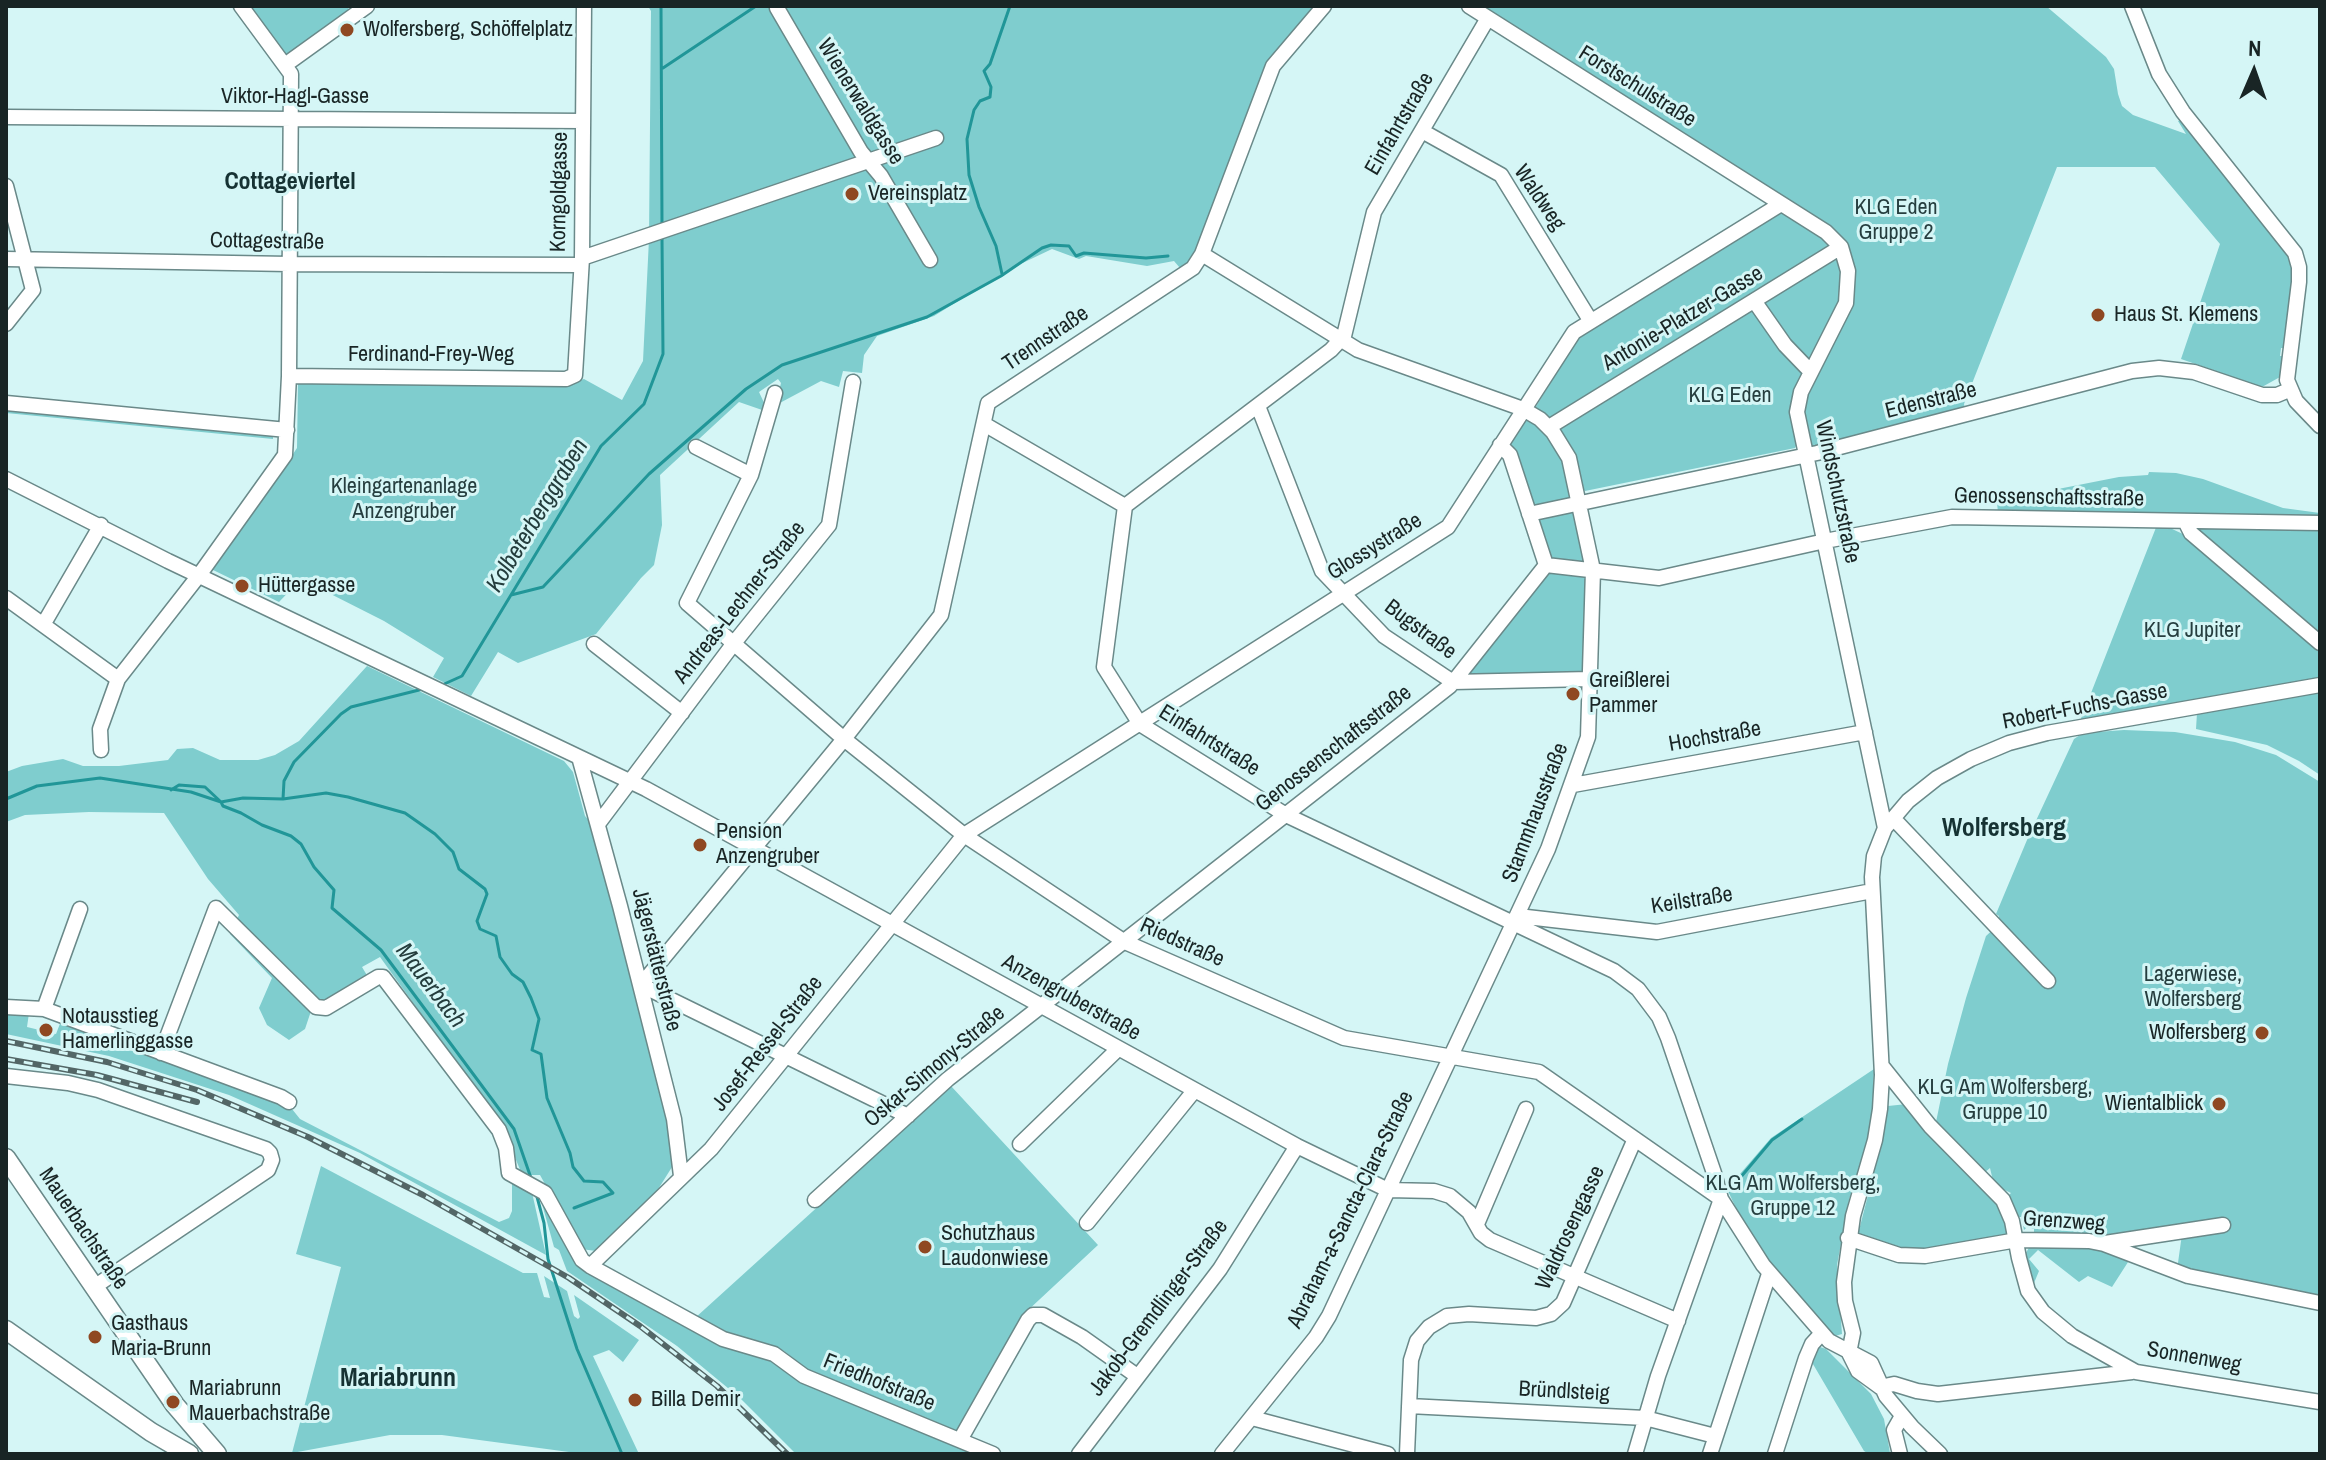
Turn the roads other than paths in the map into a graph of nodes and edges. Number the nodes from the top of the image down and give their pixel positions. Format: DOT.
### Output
graph roads {
  1 [pos="241,6"];
  2 [pos="584,6"];
  3 [pos="1324,6"];
  4 [pos="1469,6"];
  5 [pos="2132,6"];
  6 [pos="2142,6"];
  7 [pos="361,8"];
  8 [pos="777,8"];
  9 [pos="1488,18"];
  10 [pos="2146,42"];
  11 [pos="285,65"];
  12 [pos="6,117"];
  13 [pos="291,119"];
  14 [pos="583,121"];
  15 [pos="1422,131"];
  16 [pos="936,138"];
  17 [pos="869,161"];
  18 [pos="6,186"];
  19 [pos="1781,204"];
  20 [pos="1841,247"];
  21 [pos="1202,254"];
  22 [pos="6,259"];
  23 [pos="26,260"];
  24 [pos="930,260"];
  25 [pos="582,262"];
  26 [pos="289,264"];
  27 [pos="1755,302"];
  28 [pos="1590,320"];
  29 [pos="6,324"];
  30 [pos="1341,340"];
  31 [pos="1811,372"];
  32 [pos="289,376"];
  33 [pos="572,378"];
  34 [pos="853,382"];
  35 [pos="2289,390"];
  36 [pos="775,393"];
  37 [pos="6,403"];
  38 [pos="1258,406"];
  39 [pos="1523,409"];
  40 [pos="984,424"];
  41 [pos="2320,426"];
  42 [pos="1549,427"];
  43 [pos="287,430"];
  44 [pos="1500,445"];
  45 [pos="696,447"];
  46 [pos="1807,455"];
  47 [pos="751,475"];
  48 [pos="6,479"];
  49 [pos="1580,503"];
  50 [pos="1125,506"];
  51 [pos="1529,514"];
  52 [pos="2185,521"];
  53 [pos="2320,523"];
  54 [pos="101,525"];
  55 [pos="1825,541"];
  56 [pos="1546,565"];
  57 [pos="1593,570"];
  58 [pos="200,574"];
  59 [pos="1343,593"];
  60 [pos="6,598"];
  61 [pos="43,625"];
  62 [pos="734,643"];
  63 [pos="2320,643"];
  64 [pos="594,644"];
  65 [pos="118,679"];
  66 [pos="1590,679"];
  67 [pos="1453,682"];
  68 [pos="2320,685"];
  69 [pos="682,713"];
  70 [pos="1140,724"];
  71 [pos="1865,732"];
  72 [pos="844,739"];
  73 [pos="101,750"];
  74 [pos="579,757"];
  75 [pos="631,781"];
  76 [pos="1573,785"];
  77 [pos="1286,815"];
  78 [pos="1889,823"];
  79 [pos="598,824"];
  80 [pos="964,835"];
  81 [pos="754,849"];
  82 [pos="1872,891"];
  83 [pos="80,909"];
  84 [pos="1516,920"];
  85 [pos="891,924"];
  86 [pos="1125,942"];
  87 [pos="2048,981"];
  88 [pos="641,985"];
  89 [pos="6,1007"];
  90 [pos="1041,1007"];
  91 [pos="44,1009"];
  92 [pos="1118,1049"];
  93 [pos="161,1053"];
  94 [pos="1451,1056"];
  95 [pos="785,1057"];
  96 [pos="1882,1066"];
  97 [pos="6,1076"];
  98 [pos="1194,1091"];
  99 [pos="289,1102"];
  100 [pos="1526,1109"];
  101 [pos="908,1116"];
  102 [pos="1634,1141"];
  103 [pos="1020,1144"];
  104 [pos="1297,1146"];
  105 [pos="6,1158"];
  106 [pos="681,1176"];
  107 [pos="1388,1190"];
  108 [pos="1721,1199"];
  109 [pos="815,1200"];
  110 [pos="1087,1223"];
  111 [pos="1477,1224"];
  112 [pos="2223,1225"];
  113 [pos="1848,1238"];
  114 [pos="2017,1240"];
  115 [pos="2104,1244"];
  116 [pos="586,1263"];
  117 [pos="1769,1274"];
  118 [pos="1575,1277"];
  119 [pos="94,1287"];
  120 [pos="2320,1303"];
  121 [pos="1678,1321"];
  122 [pos="6,1330"];
  123 [pos="1822,1333"];
  124 [pos="1849,1353"];
  125 [pos="2136,1372"];
  126 [pos="1137,1376"];
  127 [pos="1880,1387"];
  128 [pos="2320,1402"];
  129 [pos="175,1405"];
  130 [pos="1409,1406"];
  131 [pos="1902,1416"];
  132 [pos="1252,1418"];
  133 [pos="1645,1418"];
  134 [pos="1715,1436"];
  135 [pos="960,1440"];
  136 [pos="181,1450"];
  137 [pos="215,1453"];
  138 [pos="993,1454"];
  139 [pos="1079,1454"];
  140 [pos="1222,1454"];
  141 [pos="1388,1454"];
  142 [pos="1407,1454"];
  143 [pos="1635,1454"];
  144 [pos="1710,1454"];
  145 [pos="1775,1454"];
  146 [pos="1900,1454"];
  147 [pos="1940,1454"];
  1 -- 11 [label="street"];
  2 -- 14 [label="street, Korngoldgasse"];
  3 -- 21 [label="street, Trennstraße"];
  4 -- 9 [label="street, Forstschulstraße"];
  5 -- 10 [label="street"];
  6 -- 10 [label="street"];
  7 -- 11 [label="street"];
  8 -- 17 [label="street, Wienerwaldgasse"];
  9 -- 15 [label="street, Einfahrtstraße"];
  9 -- 19 [label="street, Forstschulstraße"];
  10 -- 35 [label="street"];
  11 -- 13 [label="street"];
  12 -- 13 [label="street, Viktor-Hagl-Gasse"];
  13 -- 14 [label="street, Viktor-Hagl-Gasse"];
  13 -- 26 [label="street"];
  14 -- 25 [label="street, Korngoldgasse"];
  15 -- 28 [label="street, Waldweg"];
  15 -- 30 [label="street, Einfahrtstraße"];
  16 -- 17 [label="street, Cottagestraße"];
  17 -- 24 [label="street, Wienerwaldgasse"];
  17 -- 25 [label="street, Cottagestraße"];
  18 -- 23 [label="street"];
  19 -- 20 [label="street"];
  19 -- 28 [label="street, Glossystraße"];
  20 -- 27 [label="street, Antonie-Platzer-Gasse"];
  20 -- 31 [label="street, Windschutzstraße"];
  21 -- 30 [label="street"];
  21 -- 40 [label="street, Trennstraße"];
  22 -- 23 [label="street, Cottagestraße"];
  23 -- 26 [label="street, Cottagestraße"];
  23 -- 29 [label="street"];
  25 -- 26 [label="street, Cottagestraße"];
  25 -- 33 [label="street, Korngoldgasse"];
  26 -- 32 [label="street"];
  27 -- 31 [label="street"];
  27 -- 42 [label="street, Antonie-Platzer-Gasse"];
  28 -- 39 [label="street, Glossystraße"];
  30 -- 38 [label="street"];
  30 -- 39 [label="street"];
  31 -- 46 [label="street, Windschutzstraße"];
  32 -- 33 [label="street, Ferdinand-Frey-Weg"];
  32 -- 43 [label="street"];
  34 -- 62 [label="street, Andreas-Lechner-Straße"];
  35 -- 41 [label="street"];
  35 -- 46 [label="street, Edenstraße"];
  36 -- 47 [label="street"];
  37 -- 43 [label="street"];
  38 -- 50 [label="street"];
  38 -- 59 [label="street, Bugstraße"];
  39 -- 42 [label="street"];
  39 -- 44 [label="street, Glossystraße"];
  40 -- 50 [label="street"];
  40 -- 72 [label="street, Trennstraße"];
  42 -- 49 [label="street, Stammhausstraße"];
  43 -- 58 [label="street"];
  44 -- 51 [label="street"];
  44 -- 59 [label="street, Glossystraße"];
  45 -- 47 [label="street"];
  46 -- 49 [label="street, Edenstraße"];
  46 -- 55 [label="street, Windschutzstraße"];
  47 -- 62 [label="street, Riedstraße"];
  48 -- 54 [label="street"];
  49 -- 51 [label="street, Edenstraße"];
  49 -- 57 [label="street, Stammhausstraße"];
  50 -- 70 [label="street, Einfahrtstraße"];
  51 -- 56 [label="street"];
  52 -- 53 [label="street, Genossenschaftsstraße"];
  52 -- 55 [label="street, Genossenschaftsstraße"];
  52 -- 63 [label="street"];
  54 -- 58 [label="street"];
  54 -- 61 [label="street"];
  55 -- 57 [label="street, Genossenschaftsstraße"];
  55 -- 71 [label="street, Windschutzstraße"];
  56 -- 57 [label="street, Genossenschaftsstraße"];
  56 -- 67 [label="street, Genossenschaftsstraße"];
  57 -- 66 [label="street, Stammhausstraße"];
  58 -- 65 [label="street"];
  58 -- 74 [label="street, Anzengruberstraße"];
  59 -- 67 [label="street, Bugstraße"];
  59 -- 70 [label="street, Glossystraße"];
  60 -- 61 [label="street"];
  61 -- 65 [label="street"];
  62 -- 69 [label="street, Andreas-Lechner-Straße"];
  62 -- 72 [label="street, Riedstraße"];
  64 -- 69 [label="street"];
  65 -- 73 [label="street"];
  66 -- 67 [label="street, Bugstraße"];
  66 -- 76 [label="street, Stammhausstraße"];
  67 -- 77 [label="street, Genossenschaftsstraße"];
  68 -- 78 [label="street, Robert-Fuchs-Gasse"];
  69 -- 75 [label="street, Andreas-Lechner-Straße"];
  70 -- 77 [label="street, Einfahrtstraße"];
  70 -- 80 [label="street, Glossystraße"];
  71 -- 76 [label="street, Hochstraße"];
  71 -- 78 [label="street, Windschutzstraße"];
  72 -- 80 [label="street, Riedstraße"];
  72 -- 81 [label="street, Trennstraße"];
  74 -- 75 [label="street, Anzengruberstraße"];
  74 -- 79 [label="street, Jägerstätterstraße"];
  75 -- 79 [label="street, Andreas-Lechner-Straße"];
  75 -- 81 [label="street, Anzengruberstraße"];
  76 -- 84 [label="street, Stammhausstraße"];
  77 -- 84 [label="street, Einfahrtstraße"];
  77 -- 86 [label="street, Genossenschaftsstraße"];
  78 -- 82 [label="street, Robert-Fuchs-Gasse"];
  78 -- 87 [label="street"];
  79 -- 88 [label="street, Jägerstätterstraße"];
  80 -- 85 [label="street, Josef-Ressel-Straße"];
  80 -- 86 [label="street, Riedstraße"];
  81 -- 85 [label="street, Anzengruberstraße"];
  81 -- 88 [label="street, Trennstraße"];
  82 -- 84 [label="street, Keilstraße"];
  82 -- 96 [label="street, Robert-Fuchs-Gasse"];
  83 -- 91 [label="street"];
  84 -- 94 [label="street, Stammhausstraße"];
  84 -- 108 [label="street, Einfahrtstraße"];
  85 -- 90 [label="street, Anzengruberstraße"];
  85 -- 95 [label="street, Josef-Ressel-Straße"];
  86 -- 90 [label="street, Oskar-Simony-Straße"];
  86 -- 94 [label="street, Riedstraße"];
  88 -- 95 [label="street"];
  88 -- 106 [label="street, Jägerstätterstraße"];
  89 -- 91 [label="street"];
  90 -- 92 [label="street, Anzengruberstraße"];
  90 -- 101 [label="street, Oskar-Simony-Straße"];
  91 -- 93 [label="street"];
  92 -- 98 [label="street, Anzengruberstraße"];
  92 -- 103 [label="street"];
  93 -- 99 [label="street"];
  93 -- 116 [label="street"];
  94 -- 102 [label="street, Riedstraße"];
  94 -- 107 [label="street, Abraham-a-Sancta-Clara-Straße"];
  95 -- 101 [label="street"];
  95 -- 106 [label="street, Josef-Ressel-Straße"];
  96 -- 113 [label="street, Robert-Fuchs-Gasse"];
  96 -- 114 [label="street, Sonnenweg"];
  97 -- 119 [label="street"];
  98 -- 104 [label="street, Anzengruberstraße"];
  98 -- 110 [label="street"];
  100 -- 111 [label="street"];
  101 -- 109 [label="street, Oskar-Simony-Straße"];
  102 -- 108 [label="street, Riedstraße"];
  102 -- 118 [label="street, Waldrosengasse"];
  104 -- 107 [label="street, Anzengruberstraße"];
  104 -- 126 [label="street, Jakob-Gremdlinger-Straße"];
  105 -- 119 [label="main road, Mauerbachstraße"];
  106 -- 116 [label="street, Josef-Ressel-Straße"];
  107 -- 111 [label="street, Anzengruberstraße"];
  107 -- 132 [label="street, Abraham-a-Sancta-Clara-Straße"];
  108 -- 117 [label="street, Einfahrtstraße"];
  108 -- 121 [label="street"];
  111 -- 118 [label="street, Anzengruberstraße"];
  112 -- 115 [label="street"];
  113 -- 114 [label="street, Grenzweg"];
  113 -- 124 [label="street, Robert-Fuchs-Gasse"];
  114 -- 115 [label="street, Grenzweg"];
  114 -- 125 [label="street, Sonnenweg"];
  115 -- 120 [label="street, Grenzweg"];
  116 -- 135 [label="street, Friedhofstraße"];
  117 -- 123 [label="street, Einfahrtstraße"];
  117 -- 134 [label="street"];
  118 -- 121 [label="street, Anzengruberstraße"];
  118 -- 130 [label="street, Waldrosengasse"];
  119 -- 129 [label="main road, Mauerbachstraße"];
  121 -- 133 [label="street"];
  122 -- 136 [label="main road"];
  123 -- 124 [label="street, Einfahrtstraße"];
  123 -- 145 [label="street"];
  124 -- 127 [label="street, Einfahrtstraße"];
  125 -- 127 [label="street"];
  125 -- 128 [label="street, Sonnenweg"];
  126 -- 135 [label="street"];
  126 -- 139 [label="street, Jakob-Gremdlinger-Straße"];
  127 -- 131 [label="street, Einfahrtstraße"];
  129 -- 136 [label="main road"];
  129 -- 137 [label="main road, Mauerbachstraße"];
  130 -- 133 [label="street, Bründlsteig"];
  130 -- 142 [label="street, Waldrosengasse"];
  131 -- 146 [label="street"];
  131 -- 147 [label="street, Einfahrtstraße"];
  132 -- 140 [label="street, Abraham-a-Sancta-Clara-Straße"];
  132 -- 141 [label="street"];
  133 -- 134 [label="street, Bründlsteig"];
  133 -- 143 [label="street"];
  134 -- 144 [label="street"];
  135 -- 138 [label="street, Friedhofstraße"];
}
